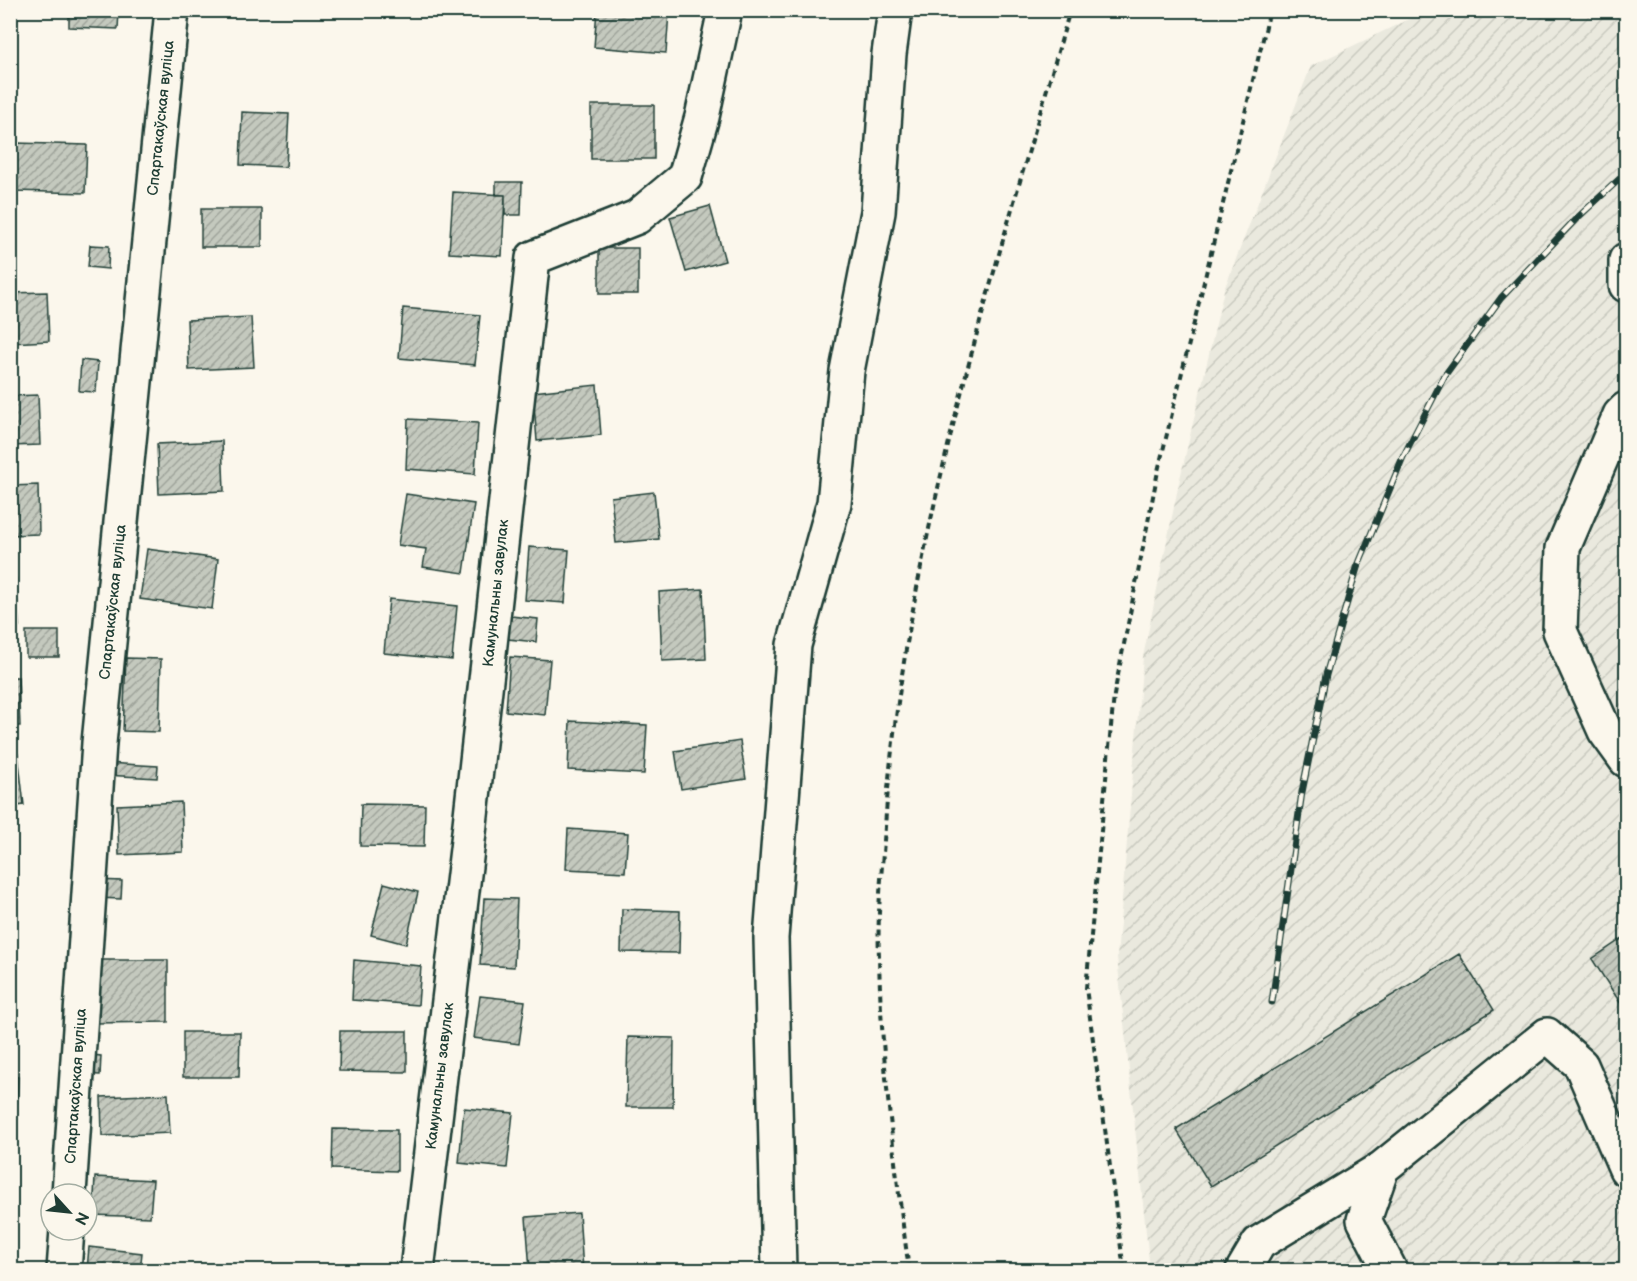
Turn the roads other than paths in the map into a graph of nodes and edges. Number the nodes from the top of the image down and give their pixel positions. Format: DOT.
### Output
graph roads {
  1 [pos="172,10"];
  2 [pos="725,10"];
  3 [pos="895,10"];
  4 [pos="1626,260"];
  5 [pos="1626,285"];
  6 [pos="1626,409"];
  7 [pos="1626,760"];
  8 [pos="1382,1168"];
  9 [pos="1626,1169"];
  10 [pos="70,1182"];
  11 [pos="66,1242"];
  12 [pos="64,1270"];
  13 [pos="417,1270"];
  14 [pos="780,1270"];
  15 [pos="1243,1270"];
  16 [pos="1390,1270"];
  1 -- 10 [label="street, Спартакаўская вуліца"];
  2 -- 13 [label="street, Камунальны завулак"];
  3 -- 14 [label="street"];
  4 -- 5 [label="street"];
  6 -- 7 [label="street"];
  8 -- 9 [label="street"];
  8 -- 15 [label="street"];
  8 -- 16 [label="street"];
  11 -- 12 [label="street"];
}
